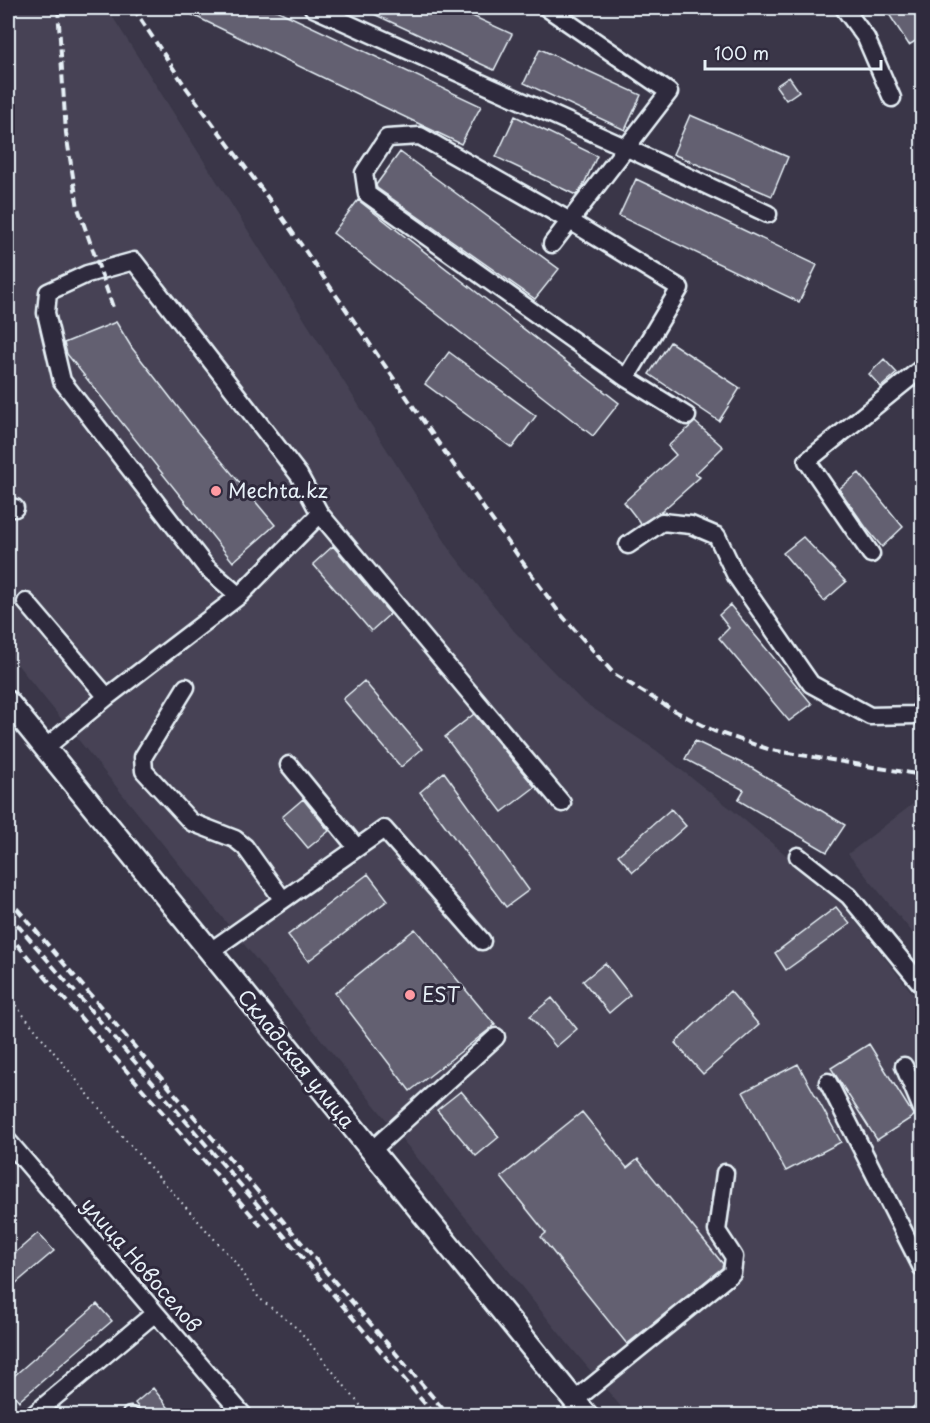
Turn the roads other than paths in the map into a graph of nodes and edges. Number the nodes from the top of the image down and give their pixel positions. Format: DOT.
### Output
graph roads {
  1 [pos="313,8"];
  2 [pos="547,8"];
  3 [pos="844,8"];
  4 [pos="892,98"];
  5 [pos="627,148"];
  6 [pos="768,214"];
  7 [pos="570,221"];
  8 [pos="552,244"];
  9 [pos="922,368"];
  10 [pos="626,378"];
  11 [pos="687,416"];
  12 [pos="320,514"];
  13 [pos="628,545"];
  14 [pos="871,554"];
  15 [pos="239,596"];
  16 [pos="26,602"];
  17 [pos="186,687"];
  18 [pos="107,697"];
  19 [pos="8,702"];
  20 [pos="922,709"];
  21 [pos="45,748"];
  22 [pos="289,765"];
  23 [pos="562,803"];
  24 [pos="357,848"];
  25 [pos="798,856"];
  26 [pos="284,900"];
  27 [pos="482,941"];
  28 [pos="209,952"];
  29 [pos="922,985"];
  30 [pos="496,1037"];
  31 [pos="904,1066"];
  32 [pos="828,1082"];
  33 [pos="922,1109"];
  34 [pos="8,1141"];
  35 [pos="371,1151"];
  36 [pos="725,1173"];
  37 [pos="922,1268"];
  38 [pos="155,1313"];
  39 [pos="581,1408"];
  40 [pos="922,1412"];
  41 [pos="32,1416"];
  42 [pos="243,1416"];
  43 [pos="918,1416"];
  1 -- 5 [label="street"];
  2 -- 5 [label="street"];
  3 -- 4 [label="street"];
  5 -- 6 [label="street"];
  5 -- 7 [label="street"];
  7 -- 8 [label="street"];
  7 -- 10 [label="street"];
  7 -- 10 [label="street"];
  9 -- 14 [label="street"];
  10 -- 11 [label="street"];
  12 -- 15 [label="street"];
  12 -- 15 [label="street"];
  12 -- 23 [label="street"];
  13 -- 20 [label="street"];
  15 -- 18 [label="street"];
  16 -- 18 [label="street"];
  17 -- 26 [label="street"];
  18 -- 21 [label="street"];
  19 -- 21 [label="main road, Складская улица"];
  21 -- 28 [label="main road, Складская улица"];
  22 -- 24 [label="street"];
  24 -- 26 [label="street"];
  24 -- 27 [label="street"];
  25 -- 29 [label="street"];
  26 -- 28 [label="street"];
  28 -- 35 [label="main road, Складская улица"];
  30 -- 35 [label="street"];
  31 -- 33 [label="street"];
  32 -- 37 [label="street"];
  34 -- 38 [label="street, улица Новоселов"];
  35 -- 39 [label="main road, Складская улица"];
  36 -- 39 [label="street"];
  38 -- 41 [label="street"];
  38 -- 42 [label="street, улица Новоселов"];
  40 -- 43 [label="street"];
}
